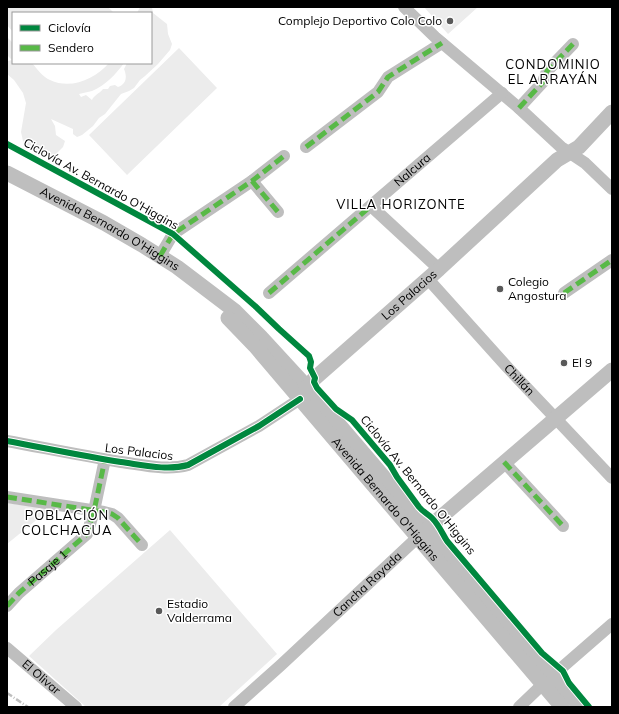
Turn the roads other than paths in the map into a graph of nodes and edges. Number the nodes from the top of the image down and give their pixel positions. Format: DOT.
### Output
graph roads {
  1 [pos="404,7"];
  2 [pos="442,43"];
  3 [pos="573,44"];
  4 [pos="502,93"];
  5 [pos="519,108"];
  6 [pos="612,112"];
  7 [pos="306,147"];
  8 [pos="570,153"];
  9 [pos="284,156"];
  10 [pos="7,173"];
  11 [pos="252,180"];
  12 [pos="612,189"];
  13 [pos="371,206"];
  14 [pos="278,212"];
  15 [pos="160,256"];
  16 [pos="612,260"];
  17 [pos="434,274"];
  18 [pos="269,293"];
  19 [pos="564,293"];
  20 [pos="612,370"];
  21 [pos="303,393"];
  22 [pos="556,418"];
  23 [pos="7,441"];
  24 [pos="105,459"];
  25 [pos="504,462"];
  26 [pos="612,478"];
  27 [pos="7,497"];
  28 [pos="94,511"];
  29 [pos="563,526"];
  30 [pos="422,533"];
  31 [pos="142,545"];
  32 [pos="7,606"];
  33 [pos="612,624"];
  34 [pos="7,648"];
  35 [pos="548,680"];
  36 [pos="76,707"];
  37 [pos="234,707"];
  38 [pos="519,707"];
  39 [pos="562,707"];
  40 [pos="580,707"];
  1 -- 2 [label="street"];
  2 -- 4 [label="street"];
  2 -- 7 [label="street"];
  3 -- 5 [label="street"];
  4 -- 5 [label="street"];
  4 -- 13 [label="street, Nalcura"];
  5 -- 8 [label="street"];
  6 -- 8 [label="main road, Los Palacios"];
  8 -- 12 [label="street"];
  8 -- 17 [label="main road, Los Palacios"];
  9 -- 11 [label="street"];
  10 -- 15 [label="main road, Avenida Bernardo O'Higgins"];
  11 -- 14 [label="street"];
  11 -- 15 [label="street"];
  13 -- 17 [label="street, Chillán"];
  13 -- 18 [label="street, Nalcura"];
  15 -- 21 [label="main road, Avenida Bernardo O'Higgins"];
  16 -- 19 [label="street"];
  17 -- 21 [label="main road, Los Palacios"];
  17 -- 22 [label="street, Chillán"];
  20 -- 22 [label="main road, Cancha Rayada"];
  21 -- 24 [label="street, Los Palacios"];
  21 -- 30 [label="main road, Avenida Bernardo O'Higgins"];
  22 -- 25 [label="main road, Cancha Rayada"];
  22 -- 26 [label="street, Chillán"];
  23 -- 24 [label="street, Los Palacios"];
  24 -- 28 [label="street, Pasaje 1"];
  25 -- 29 [label="street"];
  25 -- 30 [label="main road, Cancha Rayada"];
  27 -- 28 [label="street"];
  28 -- 31 [label="street"];
  28 -- 32 [label="street, Pasaje 1"];
  30 -- 35 [label="main road, Avenida Bernardo O'Higgins"];
  30 -- 37 [label="street, Cancha Rayada"];
  33 -- 35 [label="street"];
  34 -- 36 [label="street, El Olivar"];
  35 -- 38 [label="street"];
  35 -- 39 [label="main road, Avenida Bernardo O'Higgins"];
  35 -- 40 [label="main road, Avenida Bernardo O'Higgins"];
}
